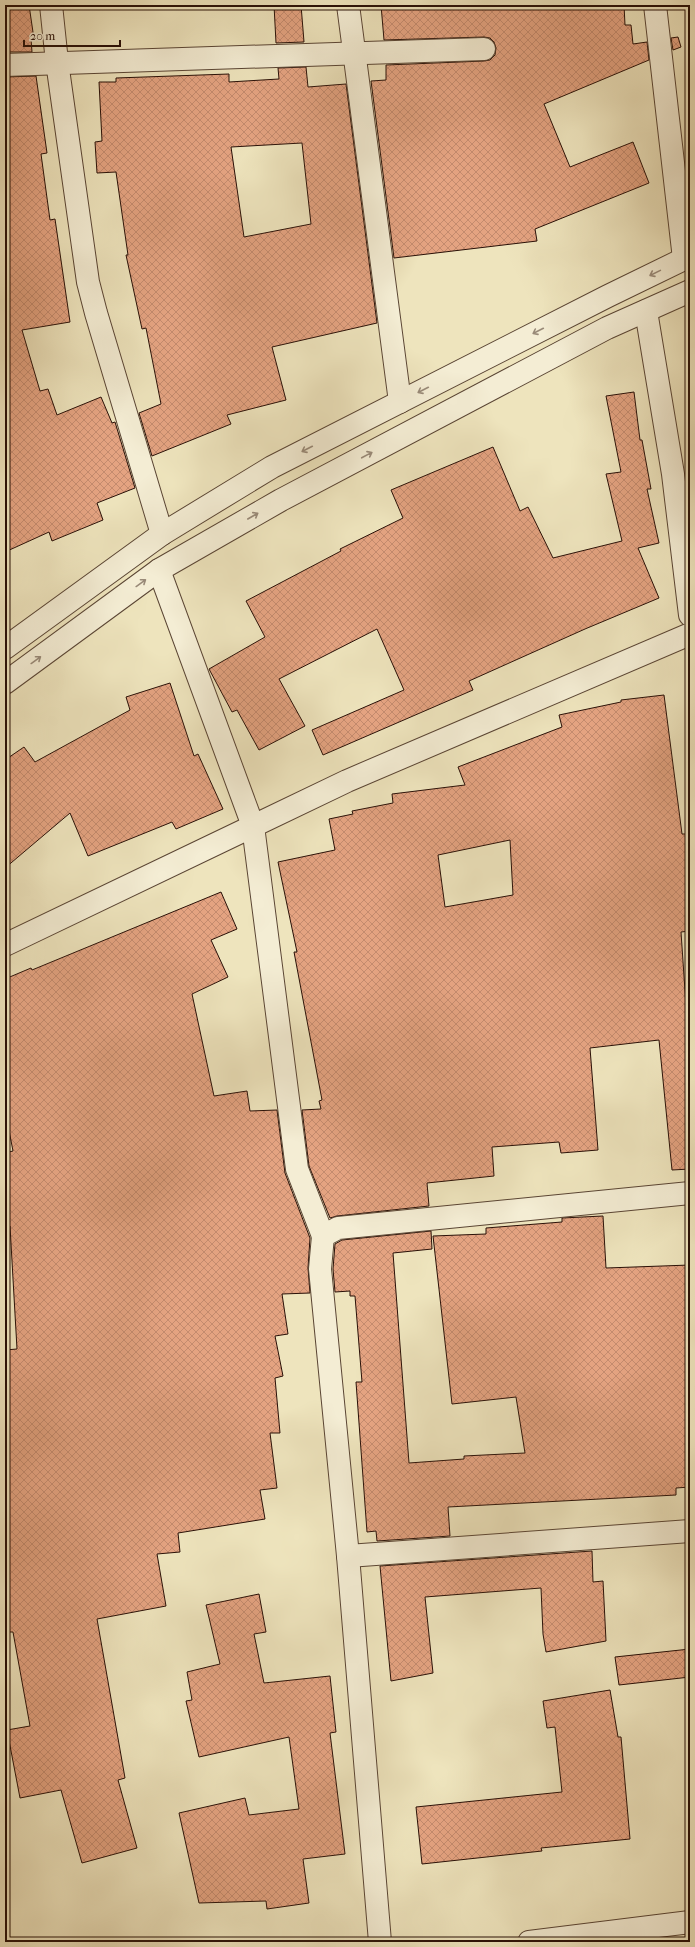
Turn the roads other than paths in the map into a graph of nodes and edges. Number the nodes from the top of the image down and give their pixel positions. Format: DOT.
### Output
graph roads {
  1 [pos="51,5"];
  2 [pos="348,5"];
  3 [pos="655,5"];
  4 [pos="484,49"];
  5 [pos="353,53"];
  6 [pos="57,62"];
  7 [pos="5,65"];
  8 [pos="687,258"];
  9 [pos="690,291"];
  10 [pos="646,311"];
  11 [pos="400,402"];
  12 [pos="162,534"];
  13 [pos="159,570"];
  14 [pos="690,615"];
  15 [pos="690,634"];
  16 [pos="5,648"];
  17 [pos="5,683"];
  18 [pos="253,826"];
  19 [pos="5,945"];
  20 [pos="690,1193"];
  21 [pos="323,1236"];
  22 [pos="690,1531"];
  23 [pos="348,1556"];
  24 [pos="690,1922"];
  25 [pos="380,1942"];
  26 [pos="529,1942"];
  1 -- 6 [label="street"];
  2 -- 5 [label="street"];
  3 -- 8 [label="street"];
  4 -- 5 [label="street"];
  5 -- 6 [label="street"];
  5 -- 11 [label="street"];
  6 -- 7 [label="street"];
  6 -- 12 [label="street"];
  8 -- 11 [label="street, one-way"];
  9 -- 10 [label="street"];
  13 -- 10 [label="street, one-way"];
  10 -- 14 [label="street"];
  11 -- 12 [label="street, one-way"];
  12 -- 16 [label="street"];
  17 -- 13 [label="street, one-way"];
  13 -- 18 [label="street"];
  15 -- 18 [label="street"];
  18 -- 19 [label="street"];
  18 -- 21 [label="street"];
  20 -- 21 [label="street"];
  21 -- 23 [label="street"];
  22 -- 23 [label="street"];
  23 -- 25 [label="street"];
  24 -- 26 [label="street"];
}
